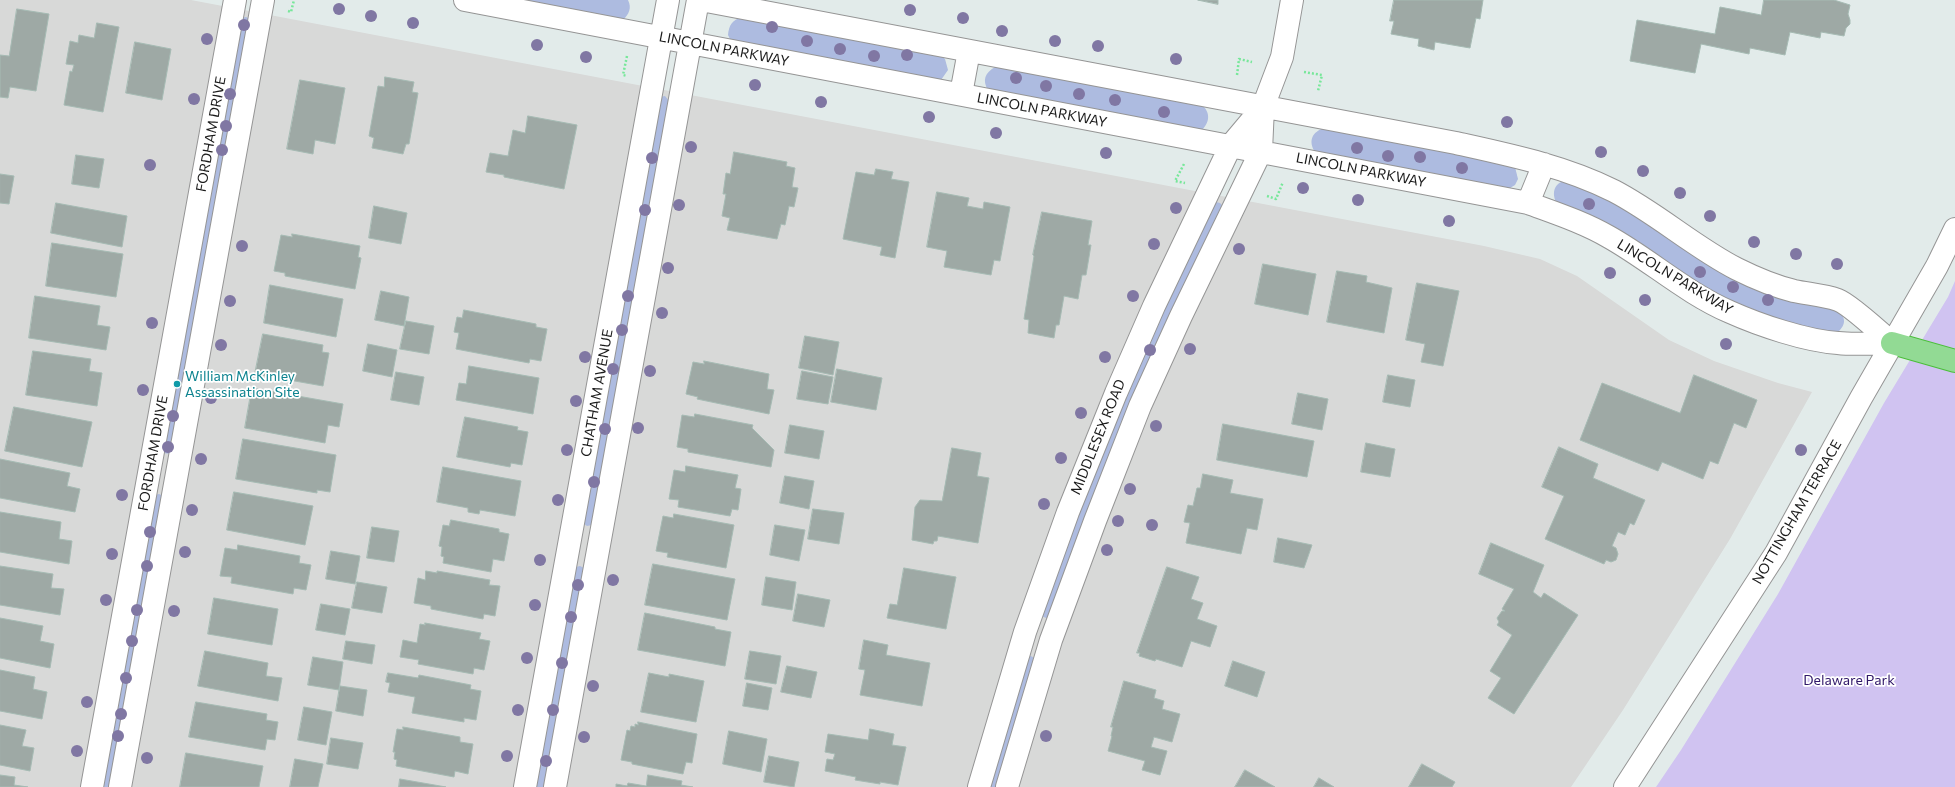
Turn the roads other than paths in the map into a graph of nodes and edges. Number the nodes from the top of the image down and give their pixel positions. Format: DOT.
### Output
graph roads {
  1 [pos="235,0"];
  2 [pos="263,0"];
  3 [pos="465,0"];
  4 [pos="668,0"];
  5 [pos="698,0"];
  6 [pos="701,0"];
  7 [pos="1292,0"];
  8 [pos="662,38"];
  9 [pos="690,43"];
  10 [pos="969,51"];
  11 [pos="961,94"];
  12 [pos="1263,106"];
  13 [pos="1232,146"];
  14 [pos="1261,151"];
  15 [pos="1544,164"];
  16 [pos="1528,203"];
  17 [pos="1955,229"];
  18 [pos="1892,343"];
  19 [pos="1955,361"];
  20 [pos="149,471"];
  21 [pos="176,476"];
  22 [pos="570,542"];
  23 [pos="598,548"];
  24 [pos="1025,632"];
  25 [pos="1051,640"];
  26 [pos="92,787"];
  27 [pos="120,787"];
  28 [pos="525,787"];
  29 [pos="555,787"];
  30 [pos="979,787"];
  31 [pos="1007,787"];
  32 [pos="1624,787"];
  1 -- 20 [label="street, FORDHAM DRIVE"];
  2 -- 21 [label="street, FORDHAM DRIVE"];
  3 -- 8 [label="street, LINCOLN PARKWAY"];
  4 -- 8 [label="street, CHATHAM AVENUE"];
  5 -- 9 [label="street, CHATHAM AVENUE"];
  6 -- 10 [label="street"];
  7 -- 12 [label="street, MIDDLESEX ROAD"];
  8 -- 9 [label="street, LINCOLN PARKWAY"];
  8 -- 22 [label="street, CHATHAM AVENUE"];
  9 -- 11 [label="street, LINCOLN PARKWAY"];
  9 -- 23 [label="street, CHATHAM AVENUE"];
  10 -- 11 [label="street"];
  10 -- 12 [label="street"];
  11 -- 13 [label="street, LINCOLN PARKWAY"];
  12 -- 13 [label="street, MIDDLESEX ROAD"];
  12 -- 14 [label="street, MIDDLESEX ROAD"];
  12 -- 15 [label="street"];
  13 -- 14 [label="street, LINCOLN PARKWAY"];
  13 -- 24 [label="street, MIDDLESEX ROAD"];
  14 -- 16 [label="street, LINCOLN PARKWAY"];
  14 -- 25 [label="street, MIDDLESEX ROAD"];
  15 -- 16 [label="street"];
  15 -- 18 [label="street"];
  16 -- 18 [label="street, LINCOLN PARKWAY"];
  17 -- 18 [label="street, NOTTINGHAM TERRACE"];
  18 -- 19 [label="highway"];
  18 -- 32 [label="street, NOTTINGHAM TERRACE"];
  20 -- 21 [label="street"];
  20 -- 26 [label="street, FORDHAM DRIVE"];
  21 -- 27 [label="street, FORDHAM DRIVE"];
  22 -- 23 [label="street"];
  22 -- 28 [label="street, CHATHAM AVENUE"];
  23 -- 29 [label="street, CHATHAM AVENUE"];
  24 -- 25 [label="street"];
  24 -- 30 [label="street, MIDDLESEX ROAD"];
  25 -- 31 [label="street, MIDDLESEX ROAD"];
}
